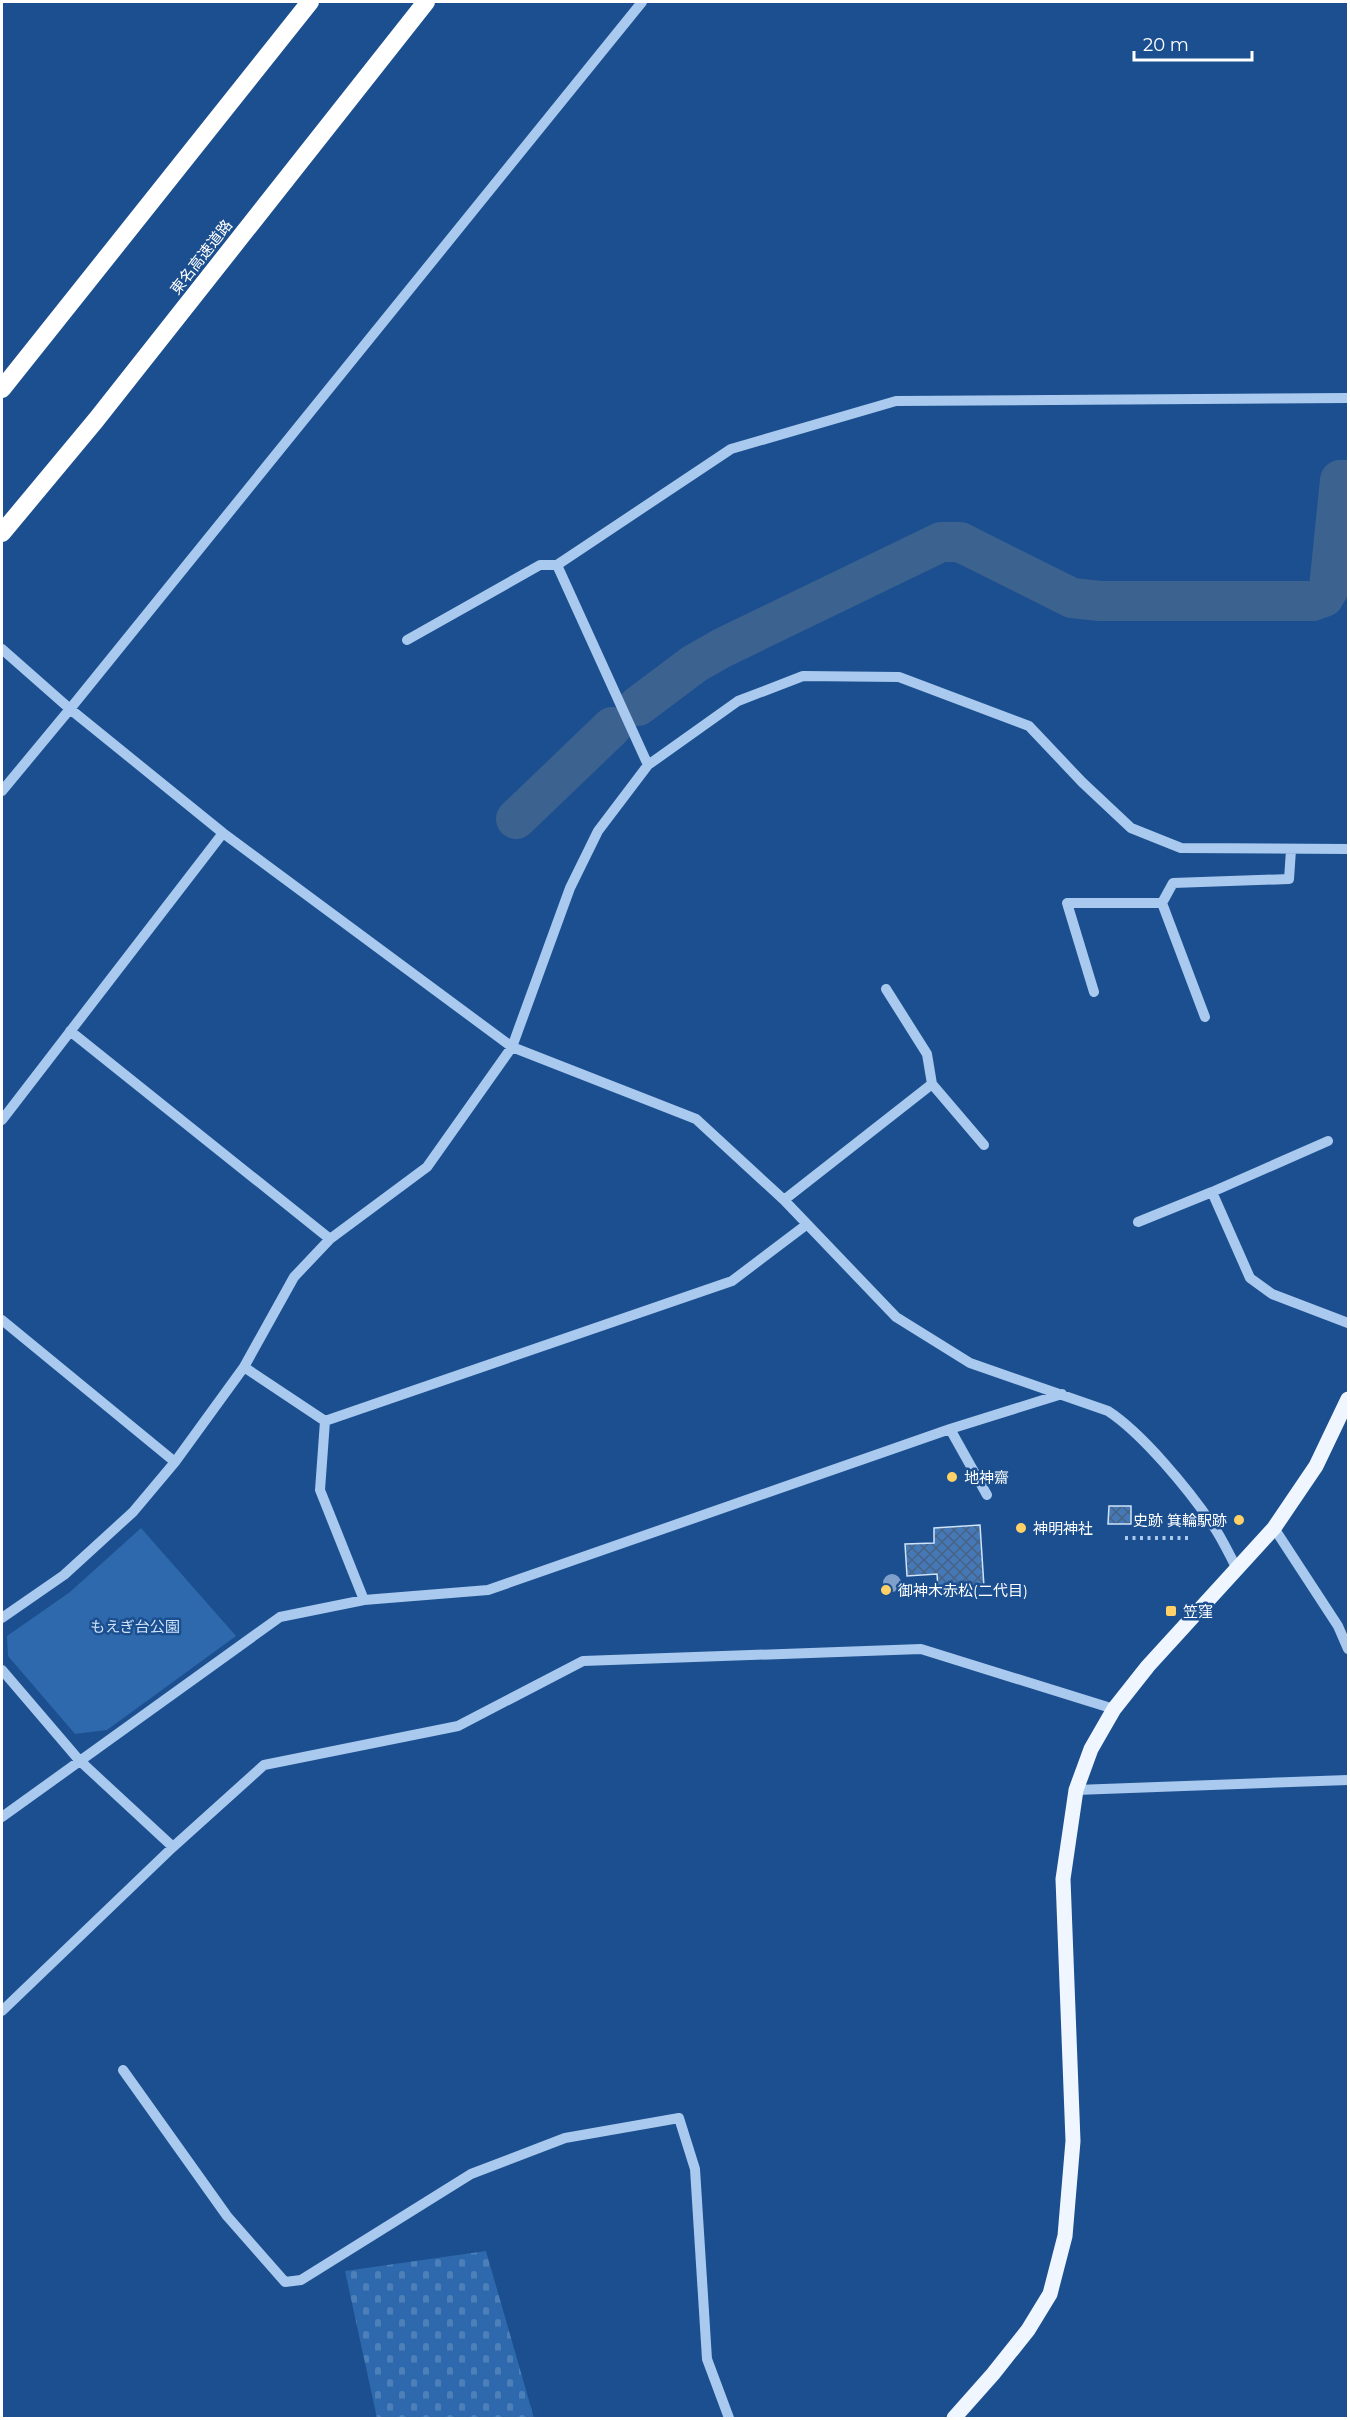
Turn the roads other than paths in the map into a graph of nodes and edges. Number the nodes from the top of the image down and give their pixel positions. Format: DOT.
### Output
graph roads {
  1 [pos="310,2"];
  2 [pos="426,2"];
  3 [pos="642,2"];
  4 [pos="2,389"];
  5 [pos="1348,398"];
  6 [pos="2,533"];
  7 [pos="556,566"];
  8 [pos="407,640"];
  9 [pos="3,650"];
  10 [pos="70,709"];
  11 [pos="648,765"];
  12 [pos="2,791"];
  13 [pos="223,833"];
  14 [pos="1348,849"];
  15 [pos="1291,850"];
  16 [pos="1162,903"];
  17 [pos="886,989"];
  18 [pos="1094,992"];
  19 [pos="1205,1017"];
  20 [pos="70,1031"];
  21 [pos="512,1047"];
  22 [pos="932,1084"];
  23 [pos="2,1120"];
  24 [pos="1328,1141"];
  25 [pos="984,1145"];
  26 [pos="1212,1192"];
  27 [pos="783,1200"];
  28 [pos="1138,1222"];
  29 [pos="806,1225"];
  30 [pos="330,1239"];
  31 [pos="2,1320"];
  32 [pos="1348,1323"];
  33 [pos="244,1367"];
  34 [pos="1062,1394"];
  35 [pos="1348,1399"];
  36 [pos="325,1421"];
  37 [pos="950,1429"];
  38 [pos="175,1462"];
  39 [pos="987,1495"];
  40 [pos="1274,1528"];
  41 [pos="1238,1569"];
  42 [pos="364,1600"];
  43 [pos="2,1618"];
  44 [pos="1348,1649"];
  45 [pos="2,1670"];
  46 [pos="1114,1709"];
  47 [pos="79,1760"];
  48 [pos="1348,1780"];
  49 [pos="1076,1790"];
  50 [pos="2,1817"];
  51 [pos="173,1847"];
  52 [pos="2,2011"];
  53 [pos="123,2070"];
  54 [pos="729,2418"];
  55 [pos="954,2418"];
  1 -- 4 [label="highway"];
  2 -- 6 [label="highway, 東名高速道路"];
  3 -- 10 [label="street"];
  5 -- 7 [label="street"];
  7 -- 8 [label="street"];
  7 -- 11 [label="street"];
  9 -- 10 [label="street"];
  10 -- 12 [label="street"];
  10 -- 13 [label="street"];
  11 -- 15 [label="street"];
  11 -- 21 [label="street"];
  13 -- 20 [label="street"];
  13 -- 21 [label="street"];
  14 -- 15 [label="street"];
  15 -- 16 [label="street"];
  16 -- 18 [label="street"];
  16 -- 19 [label="street"];
  17 -- 22 [label="street"];
  20 -- 23 [label="street"];
  20 -- 30 [label="street"];
  21 -- 27 [label="street"];
  21 -- 30 [label="street"];
  22 -- 25 [label="street"];
  22 -- 27 [label="street"];
  24 -- 26 [label="street"];
  26 -- 28 [label="street"];
  26 -- 32 [label="street"];
  27 -- 29 [label="street"];
  29 -- 34 [label="street"];
  29 -- 36 [label="street"];
  30 -- 33 [label="street"];
  31 -- 38 [label="street"];
  33 -- 36 [label="street"];
  33 -- 38 [label="street"];
  34 -- 37 [label="street"];
  34 -- 41 [label="street"];
  35 -- 40 [label="main road"];
  36 -- 42 [label="street"];
  37 -- 39 [label="street"];
  37 -- 42 [label="street"];
  38 -- 43 [label="street"];
  40 -- 41 [label="main road"];
  40 -- 44 [label="street"];
  41 -- 46 [label="main road"];
  42 -- 47 [label="street"];
  45 -- 47 [label="street"];
  46 -- 49 [label="main road"];
  46 -- 51 [label="street"];
  47 -- 50 [label="street"];
  47 -- 51 [label="street"];
  48 -- 49 [label="street"];
  49 -- 55 [label="main road"];
  51 -- 52 [label="street"];
  53 -- 54 [label="street"];
}
